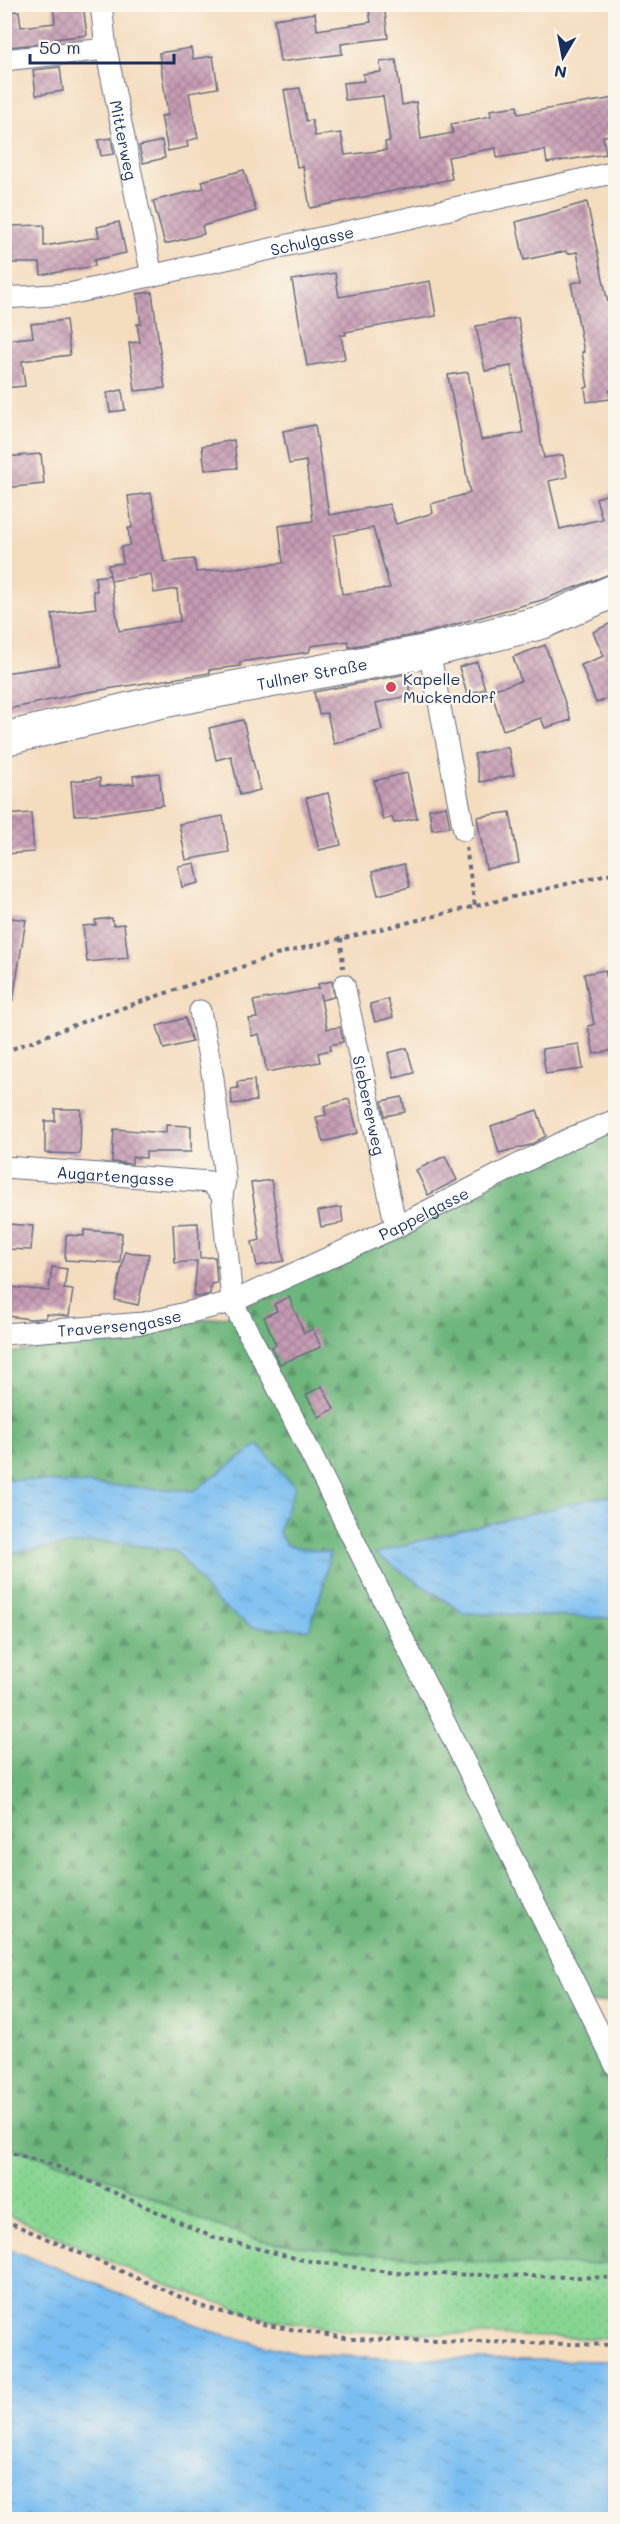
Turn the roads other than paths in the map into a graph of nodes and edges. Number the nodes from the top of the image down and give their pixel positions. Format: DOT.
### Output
graph roads {
  1 [pos="100,4"];
  2 [pos="106,49"];
  3 [pos="4,60"];
  4 [pos="615,172"];
  5 [pos="152,276"];
  6 [pos="4,298"];
  7 [pos="615,591"];
  8 [pos="429,651"];
  9 [pos="4,739"];
  10 [pos="464,830"];
  11 [pos="344,985"];
  12 [pos="200,1011"];
  13 [pos="615,1120"];
  14 [pos="4,1167"];
  15 [pos="222,1195"];
  16 [pos="396,1227"];
  17 [pos="232,1302"];
  18 [pos="4,1334"];
  19 [pos="615,2066"];
  1 -- 2 [label="street, Mitterweg"];
  2 -- 3 [label="street"];
  2 -- 5 [label="street, Mitterweg"];
  4 -- 5 [label="street, Schulgasse"];
  5 -- 6 [label="street, Schulgasse"];
  7 -- 8 [label="main road, Tullner Straße"];
  8 -- 9 [label="main road, Tullner Straße"];
  8 -- 10 [label="street"];
  11 -- 16 [label="street, Siebererweg"];
  12 -- 15 [label="street"];
  13 -- 16 [label="street, Pappelgasse"];
  14 -- 15 [label="street, Augartengasse"];
  15 -- 17 [label="street"];
  16 -- 17 [label="street, Pappelgasse"];
  17 -- 18 [label="street, Traversengasse"];
  17 -- 19 [label="street"];
}
